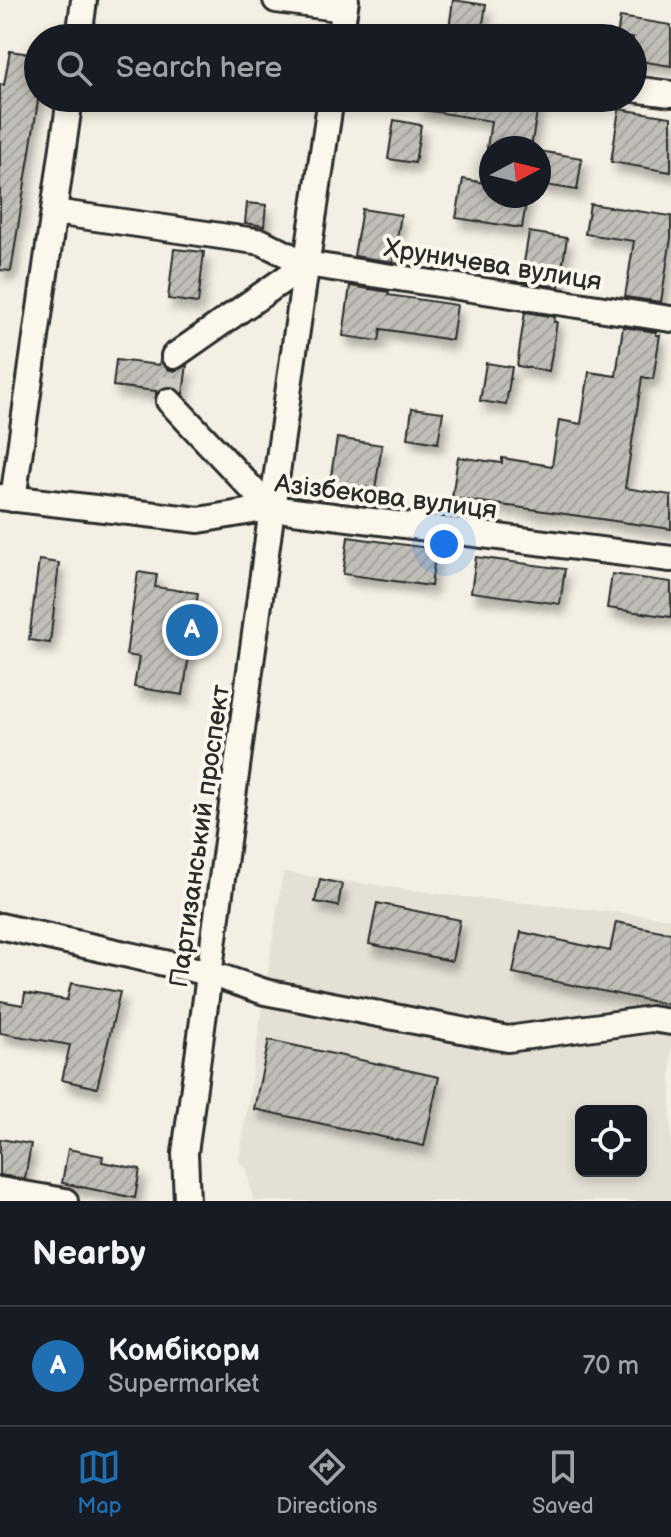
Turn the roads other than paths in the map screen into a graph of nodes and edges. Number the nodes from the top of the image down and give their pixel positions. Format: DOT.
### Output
graph roads {
  1 [pos="84,0"];
  2 [pos="276,0"];
  3 [pos="345,5"];
  4 [pos="81,24"];
  5 [pos="647,91"];
  6 [pos="671,94"];
  7 [pos="68,112"];
  8 [pos="329,112"];
  9 [pos="54,212"];
  10 [pos="306,264"];
  11 [pos="671,319"];
  12 [pos="174,356"];
  13 [pos="169,401"];
  14 [pos="6,498"];
  15 [pos="270,508"];
  16 [pos="671,559"];
  17 [pos="0,926"];
  18 [pos="209,973"];
  19 [pos="671,1022"];
  20 [pos="0,1190"];
  21 [pos="65,1201"];
  22 [pos="187,1201"];
  1 -- 4 [label="street"];
  2 -- 3 [label="street"];
  5 -- 6 [label="street"];
  7 -- 9 [label="street"];
  8 -- 10 [label="street, Партизанський проспект"];
  9 -- 10 [label="street, Хруничева вулиця"];
  9 -- 14 [label="street"];
  10 -- 11 [label="street, Хруничева вулиця"];
  10 -- 12 [label="street"];
  10 -- 15 [label="street, Партизанський проспект"];
  13 -- 15 [label="street"];
  14 -- 15 [label="street, Азізбекова вулиця"];
  15 -- 16 [label="street, Азізбекова вулиця"];
  15 -- 18 [label="street, Партизанський проспект"];
  17 -- 18 [label="street"];
  18 -- 19 [label="street"];
  18 -- 22 [label="street, Партизанський проспект"];
  20 -- 21 [label="street"];
}
